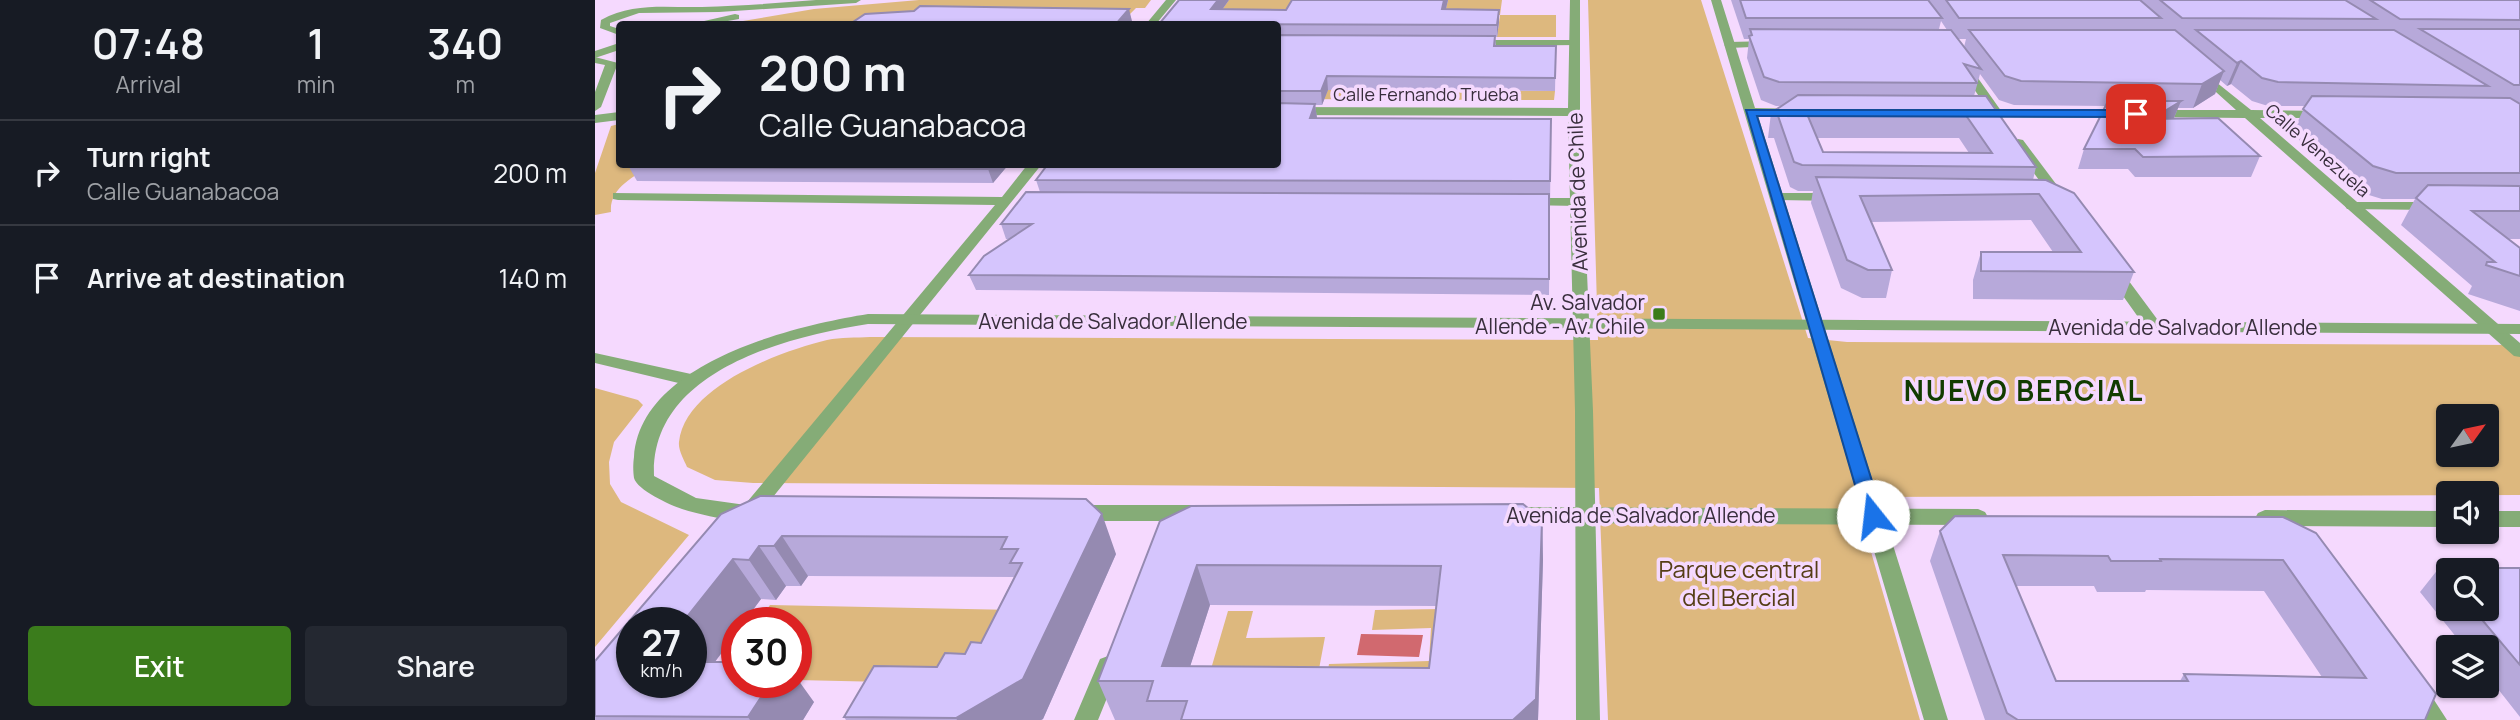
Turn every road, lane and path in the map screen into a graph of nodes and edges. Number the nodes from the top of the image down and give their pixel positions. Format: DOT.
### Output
graph roads {
  1 [pos="645,0"];
  2 [pos="856,0"];
  3 [pos="1171,0"];
  4 [pos="1575,0"];
  5 [pos="1716,0"];
  6 [pos="664,4"];
  7 [pos="807,4"];
  8 [pos="697,10"];
  9 [pos="622,14"];
  10 [pos="698,21"];
  11 [pos="712,21"];
  12 [pos="1154,21"];
  13 [pos="616,31"];
  14 [pos="1467,43"];
  15 [pos="1575,43"];
  16 [pos="1729,44"];
  17 [pos="1784,44"];
  18 [pos="595,48"];
  19 [pos="616,48"];
  20 [pos="1955,54"];
  21 [pos="595,58"];
  22 [pos="2188,62"];
  23 [pos="595,107"];
  24 [pos="1281,111"];
  25 [pos="1574,112"];
  26 [pos="1750,112"];
  27 [pos="1805,113"];
  28 [pos="1956,113"];
  29 [pos="2247,114"];
  30 [pos="2343,115"];
  31 [pos="616,116"];
  32 [pos="595,119"];
  33 [pos="2005,124"];
  34 [pos="1034,168"];
  35 [pos="618,196"];
  36 [pos="1777,197"];
  37 [pos="1855,198"];
  38 [pos="1014,201"];
  39 [pos="1509,202"];
  40 [pos="1578,202"];
  41 [pos="2059,203"];
  42 [pos="2352,206"];
  43 [pos="2450,206"];
  44 [pos="2102,256"];
  45 [pos="908,320"];
  46 [pos="1581,323"];
  47 [pos="1816,325"];
  48 [pos="2154,327"];
  49 [pos="2493,329"];
  50 [pos="2520,329"];
  51 [pos="2520,352"];
  52 [pos="595,358"];
  53 [pos="691,380"];
  54 [pos="750,512"];
  55 [pos="777,512"];
  56 [pos="1062,513"];
  57 [pos="1170,513"];
  58 [pos="1225,513"];
  59 [pos="1487,515"];
  60 [pos="1584,515"];
  61 [pos="1873,516"];
  62 [pos="1999,517"];
  63 [pos="2247,518"];
  64 [pos="2288,518"];
  65 [pos="2436,519"];
  66 [pos="2499,519"];
  67 [pos="2520,519"];
  68 [pos="733,532"];
  69 [pos="1160,539"];
  70 [pos="2304,541"];
  71 [pos="1118,642"];
  72 [pos="2403,675"];
  73 [pos="1086,720"];
  74 [pos="1588,720"];
  75 [pos="1936,720"];
  76 [pos="2435,720"];
  1 -- 9 [label="street"];
  2 -- 7 [label="street"];
  3 -- 12 [label="street"];
  4 -- 15 [label="street, Avenida de Chile"];
  5 -- 16 [label="street"];
  6 -- 8 [label="street"];
  6 -- 9 [label="street"];
  7 -- 8 [label="street"];
  7 -- 11 [label="street"];
  8 -- 10 [label="street"];
  9 -- 13 [label="street"];
  13 -- 18 [label="street"];
  14 -- 15 [label="street"];
  15 -- 25 [label="street, Avenida de Chile"];
  16 -- 17 [label="street"];
  16 -- 26 [label="street"];
  19 -- 21 [label="street"];
  20 -- 33 [label="street"];
  21 -- 23 [label="street"];
  22 -- 29 [label="street, Calle Venezuela"];
  24 -- 25 [label="street, Calle Fernando Trueba"];
  25 -- 40 [label="street, Avenida de Chile"];
  26 -- 27 [label="street"];
  26 -- 36 [label="street"];
  28 -- 33 [label="street"];
  29 -- 30 [label="street"];
  29 -- 33 [label="street"];
  29 -- 42 [label="street, Calle Venezuela"];
  31 -- 32 [label="street"];
  33 -- 41 [label="street"];
  34 -- 38 [label="street"];
  35 -- 38 [label="street"];
  36 -- 37 [label="street"];
  36 -- 47 [label="street"];
  38 -- 45 [label="street"];
  39 -- 40 [label="street"];
  40 -- 46 [label="street, Avenida de Chile"];
  42 -- 43 [label="street"];
  42 -- 49 [label="street, Calle Venezuela"];
  44 -- 48 [label="street"];
  45 -- 46 [label="street, Avenida de Salvador Allende"];
  45 -- 53 [label="street, Avenida de Salvador Allende"];
  45 -- 54 [label="street"];
  46 -- 47 [label="street, Avenida de Salvador Allende"];
  46 -- 60 [label="street, Avenida de Chile"];
  47 -- 48 [label="street, Avenida de Salvador Allende"];
  47 -- 61 [label="street"];
  48 -- 49 [label="street, Avenida de Salvador Allende"];
  49 -- 50 [label="street, Avenida de Salvador Allende"];
  49 -- 51 [label="street"];
  52 -- 53 [label="street"];
  53 -- 54 [label="street, Avenida de Salvador Allende"];
  54 -- 55 [label="street, Avenida de Salvador Allende"];
  54 -- 68 [label="street"];
  56 -- 57 [label="street"];
  57 -- 58 [label="street"];
  57 -- 69 [label="street"];
  59 -- 60 [label="street, Avenida de Salvador Allende"];
  60 -- 61 [label="street, Avenida de Salvador Allende"];
  60 -- 74 [label="street, Avenida de Chile"];
  61 -- 62 [label="street, Avenida de Salvador Allende"];
  61 -- 75 [label="street"];
  63 -- 64 [label="street"];
  64 -- 65 [label="street"];
  64 -- 70 [label="street"];
  66 -- 67 [label="street"];
  71 -- 73 [label="street"];
  72 -- 76 [label="street"];
}
